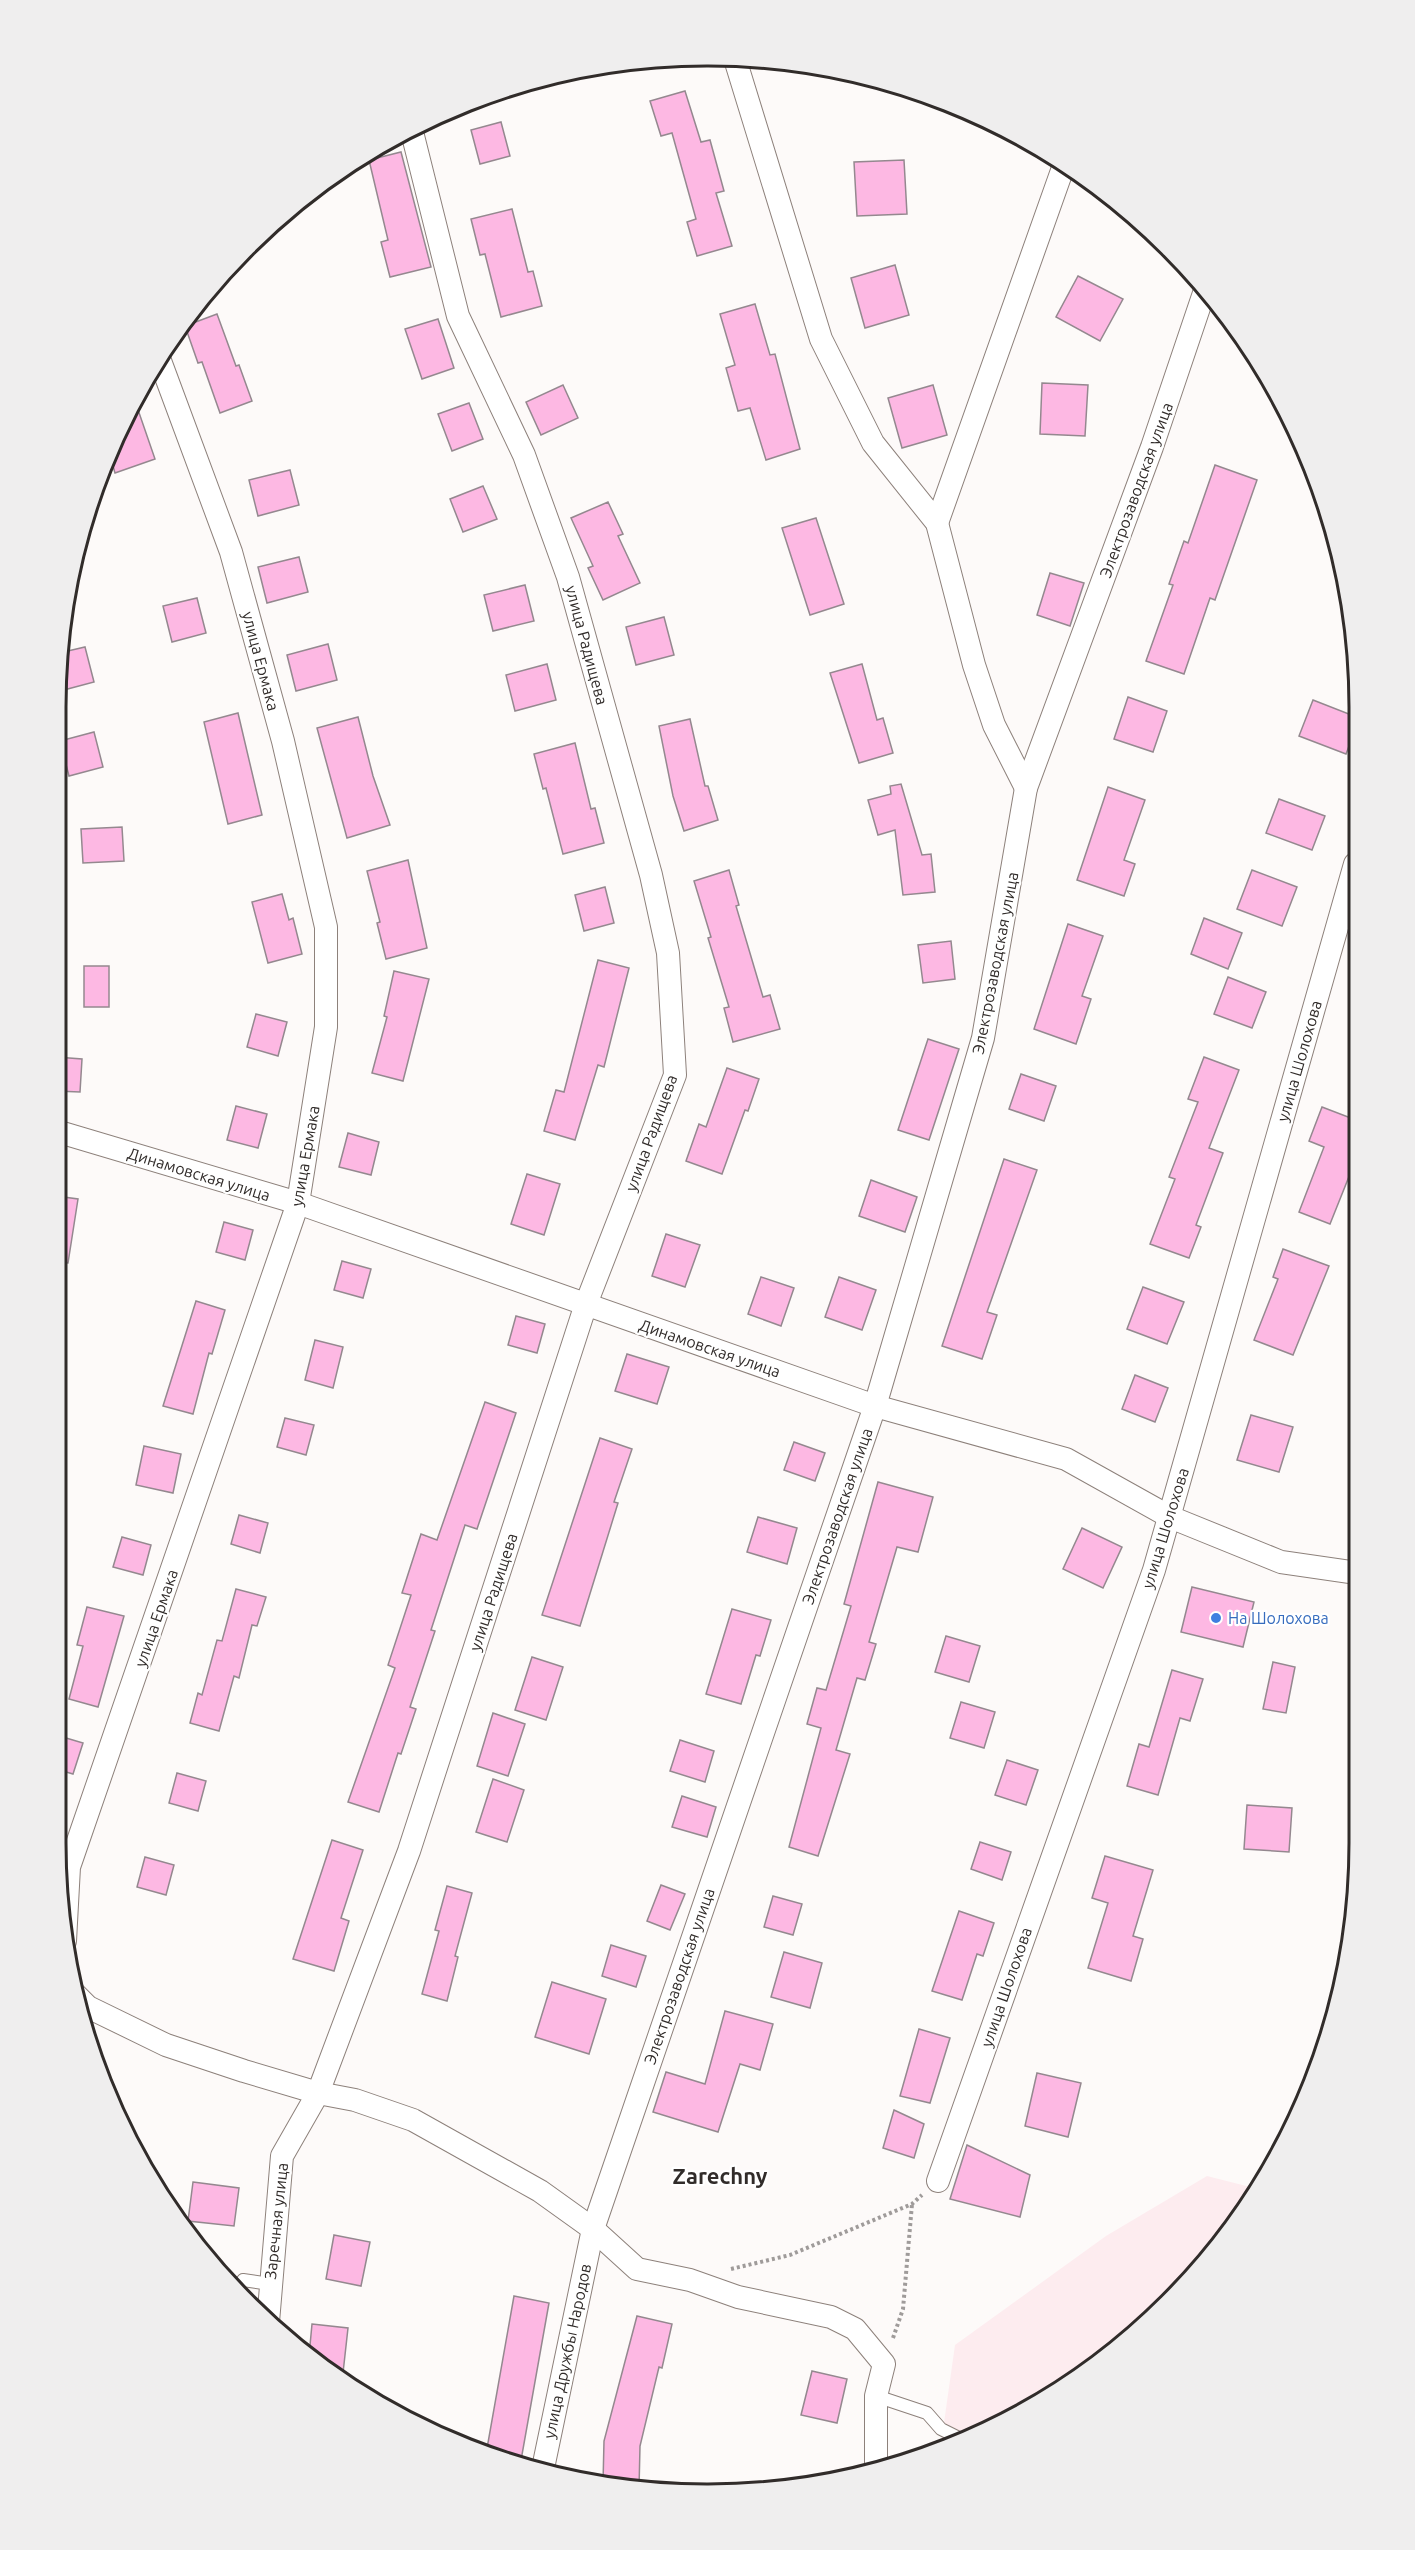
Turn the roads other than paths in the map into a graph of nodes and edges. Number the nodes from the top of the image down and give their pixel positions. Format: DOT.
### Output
graph roads {
  1 [pos="737,67"];
  2 [pos="413,138"];
  3 [pos="1061,172"];
  4 [pos="1202,300"];
  5 [pos="163,369"];
  6 [pos="937,523"];
  7 [pos="1026,788"];
  8 [pos="1349,885"];
  9 [pos="66,1134"];
  10 [pos="298,1203"];
  11 [pos="586,1304"];
  12 [pos="875,1406"];
  13 [pos="1170,1517"];
  14 [pos="1349,1572"];
  15 [pos="68,1891"];
  16 [pos="87,2003"];
  17 [pos="318,2092"];
  18 [pos="938,2181"];
  19 [pos="592,2229"];
  20 [pos="243,2280"];
  21 [pos="270,2284"];
  22 [pos="269,2310"];
  23 [pos="876,2396"];
  24 [pos="953,2435"];
  25 [pos="876,2461"];
  26 [pos="544,2463"];
  1 -- 6 [label="street"];
  2 -- 11 [label="street, улица Радищева"];
  3 -- 6 [label="street"];
  4 -- 7 [label="street, Электрозаводская улица"];
  5 -- 10 [label="street, улица Ермака"];
  6 -- 7 [label="street"];
  7 -- 12 [label="street, Электрозаводская улица"];
  8 -- 13 [label="street, улица Шолохова"];
  9 -- 10 [label="street, Динамовская улица"];
  10 -- 11 [label="street, Динамовская улица"];
  10 -- 15 [label="street, улица Ермака"];
  11 -- 12 [label="street, Динамовская улица"];
  11 -- 17 [label="street, улица Радищева"];
  12 -- 13 [label="street, Динамовская улица"];
  12 -- 19 [label="street, Электрозаводская улица"];
  13 -- 14 [label="street, Динамовская улица"];
  13 -- 18 [label="street, улица Шолохова"];
  16 -- 17 [label="street"];
  17 -- 19 [label="street"];
  17 -- 21 [label="street, Заречная улица"];
  19 -- 23 [label="street"];
  19 -- 26 [label="street, улица Дружбы Народов"];
  20 -- 21 [label="lane"];
  21 -- 22 [label="street, Заречная улица"];
  23 -- 24 [label="lane"];
  23 -- 25 [label="street"];
}
